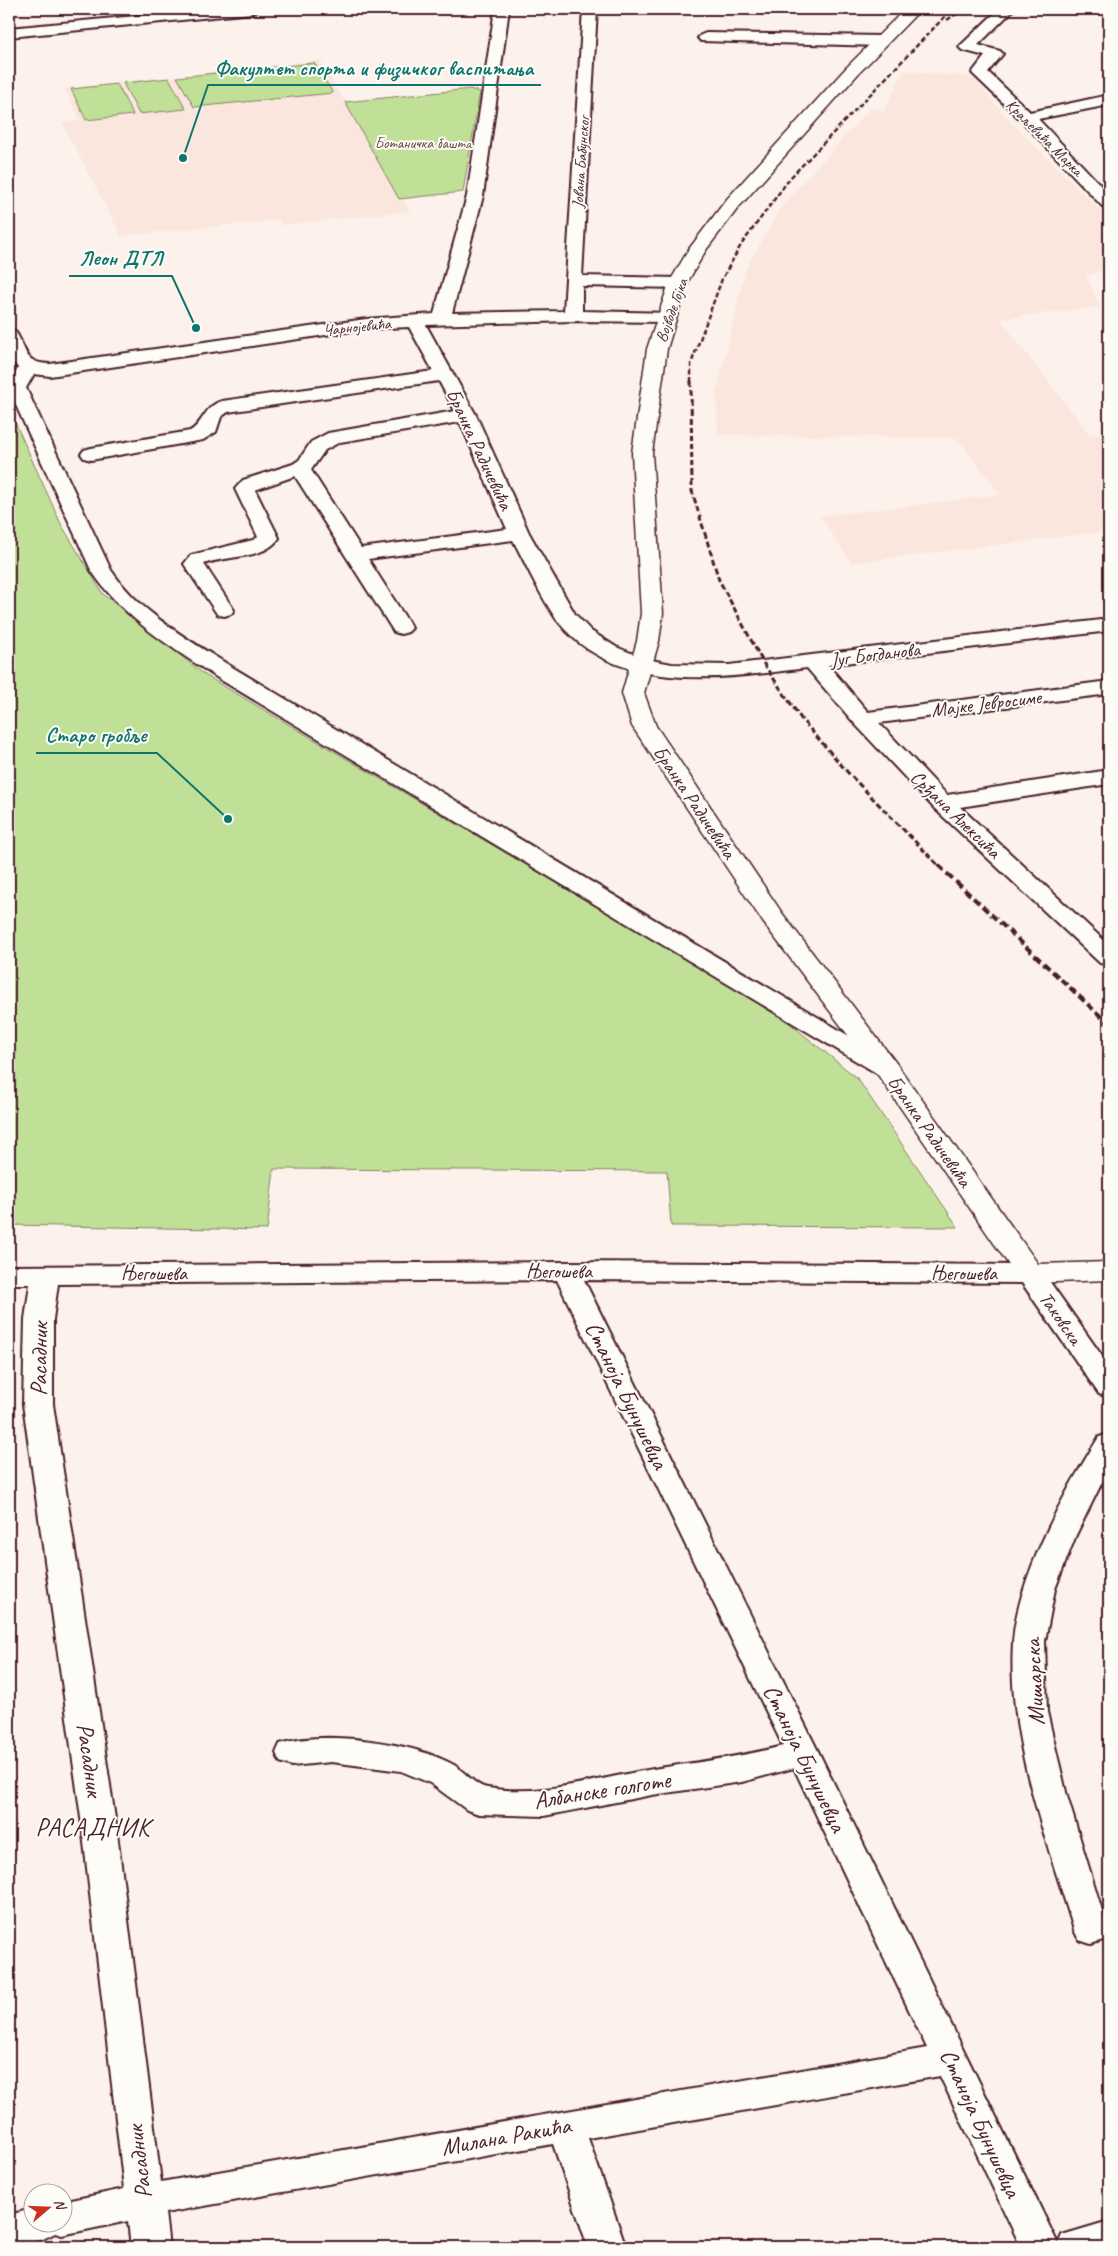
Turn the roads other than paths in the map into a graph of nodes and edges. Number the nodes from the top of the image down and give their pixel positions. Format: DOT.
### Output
graph roads {
  1 [pos="253,9"];
  2 [pos="502,9"];
  3 [pos="590,9"];
  4 [pos="913,9"];
  5 [pos="1007,9"];
  6 [pos="167,13"];
  7 [pos="9,33"];
  8 [pos="706,38"];
  9 [pos="881,41"];
  10 [pos="1109,100"];
  11 [pos="1027,117"];
  12 [pos="1109,203"];
  13 [pos="573,281"];
  14 [pos="678,283"];
  15 [pos="573,316"];
  16 [pos="667,317"];
  17 [pos="442,319"];
  18 [pos="415,321"];
  19 [pos="9,335"];
  20 [pos="40,369"];
  21 [pos="445,375"];
  22 [pos="468,415"];
  23 [pos="91,454"];
  24 [pos="300,468"];
  25 [pos="519,533"];
  26 [pos="355,555"];
  27 [pos="224,610"];
  28 [pos="1109,625"];
  29 [pos="401,628"];
  30 [pos="812,661"];
  31 [pos="641,664"];
  32 [pos="1109,687"];
  33 [pos="863,719"];
  34 [pos="1109,777"];
  35 [pos="942,804"];
  36 [pos="1108,955"];
  37 [pos="887,1069"];
  38 [pos="566,1271"];
  39 [pos="1109,1271"];
  40 [pos="45,1274"];
  41 [pos="1030,1274"];
  42 [pos="9,1275"];
  43 [pos="1109,1387"];
  44 [pos="1109,1444"];
  45 [pos="292,1753"];
  46 [pos="803,1753"];
  47 [pos="1091,1930"];
  48 [pos="950,2059"];
  49 [pos="565,2126"];
  50 [pos="143,2201"];
  51 [pos="72,2217"];
  52 [pos="22,2228"];
  53 [pos="9,2231"];
  54 [pos="1109,2238"];
  55 [pos="150,2247"];
  56 [pos="607,2247"];
  57 [pos="1040,2247"];
  58 [pos="1075,2247"];
  1 -- 6 [label="street"];
  2 -- 17 [label="street"];
  3 -- 13 [label="street, Јована Бабунског"];
  4 -- 9 [label="street, Војводе Гојка"];
  5 -- 11 [label="street, Краљевића Марка"];
  6 -- 7 [label="street"];
  8 -- 9 [label="street"];
  9 -- 14 [label="street, Војводе Гојка"];
  10 -- 11 [label="street"];
  11 -- 12 [label="street, Краљевића Марка"];
  13 -- 14 [label="street"];
  13 -- 15 [label="street, Јована Бабунског"];
  14 -- 16 [label="street, Војводе Гојка"];
  15 -- 16 [label="street, Чарнојевића"];
  15 -- 17 [label="street, Чарнојевића"];
  16 -- 31 [label="street, Војводе Гојка"];
  17 -- 18 [label="street, Чарнојевића"];
  18 -- 20 [label="street, Чарнојевића"];
  18 -- 21 [label="street, Бранка Радичевића"];
  19 -- 20 [label="street"];
  20 -- 37 [label="street"];
  21 -- 22 [label="street, Бранка Радичевића"];
  21 -- 23 [label="street"];
  22 -- 24 [label="street"];
  22 -- 25 [label="street, Бранка Радичевића"];
  24 -- 26 [label="street"];
  24 -- 27 [label="street"];
  25 -- 26 [label="street"];
  25 -- 31 [label="street, Бранка Радичевића"];
  26 -- 29 [label="street"];
  28 -- 30 [label="street, Југ Богданова"];
  30 -- 31 [label="street, Југ Богданова"];
  30 -- 33 [label="street, Срђана Алексића"];
  31 -- 37 [label="street, Бранка Радичевића"];
  32 -- 33 [label="street, Мајке Јевросиме"];
  33 -- 35 [label="street, Срђана Алексића"];
  34 -- 35 [label="street"];
  35 -- 36 [label="street, Срђана Алексића"];
  37 -- 41 [label="street, Бранка Радичевића"];
  38 -- 40 [label="street, Његошева"];
  38 -- 41 [label="street, Његошева"];
  38 -- 46 [label="street, Станоја Бунушевца"];
  39 -- 41 [label="street, Његошева"];
  40 -- 42 [label="street, Његошева"];
  40 -- 50 [label="street, Расадник"];
  41 -- 43 [label="street, Таковска"];
  44 -- 47 [label="street, Мишарска"];
  45 -- 46 [label="street, Албанске голготе"];
  46 -- 48 [label="street, Станоја Бунушевца"];
  48 -- 49 [label="street, Милана Ракића"];
  48 -- 57 [label="street, Станоја Бунушевца"];
  49 -- 50 [label="street, Милана Ракића"];
  49 -- 56 [label="street"];
  50 -- 51 [label="street, Милана Ракића"];
  50 -- 55 [label="street, Расадник"];
  52 -- 53 [label="street"];
  54 -- 58 [label="street"];
}
